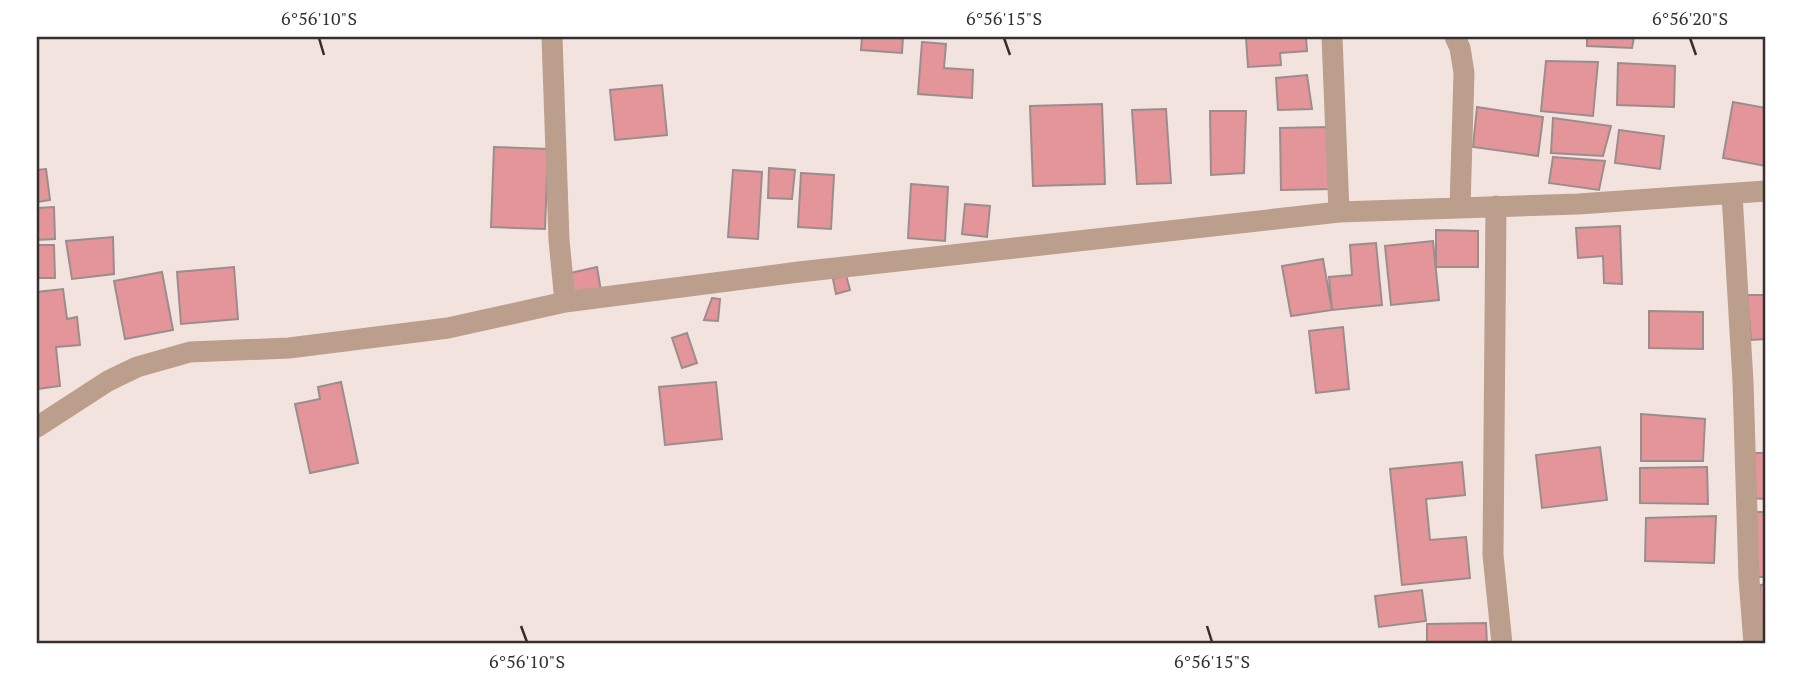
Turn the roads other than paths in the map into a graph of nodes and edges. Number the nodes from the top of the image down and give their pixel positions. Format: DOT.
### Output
graph roads {
  1 [pos="552,37"];
  2 [pos="1332,37"];
  3 [pos="1455,37"];
  4 [pos="1766,191"];
  5 [pos="1732,194"];
  6 [pos="1496,206"];
  7 [pos="1460,207"];
  8 [pos="1339,212"];
  9 [pos="565,302"];
  10 [pos="37,427"];
  11 [pos="1502,644"];
  12 [pos="1754,644"];
  1 -- 9 [label="street"];
  2 -- 8 [label="street"];
  3 -- 7 [label="street"];
  4 -- 5 [label="street"];
  5 -- 6 [label="street"];
  5 -- 12 [label="street"];
  6 -- 7 [label="street"];
  6 -- 11 [label="street"];
  7 -- 8 [label="street"];
  8 -- 9 [label="street"];
  9 -- 10 [label="street"];
}
